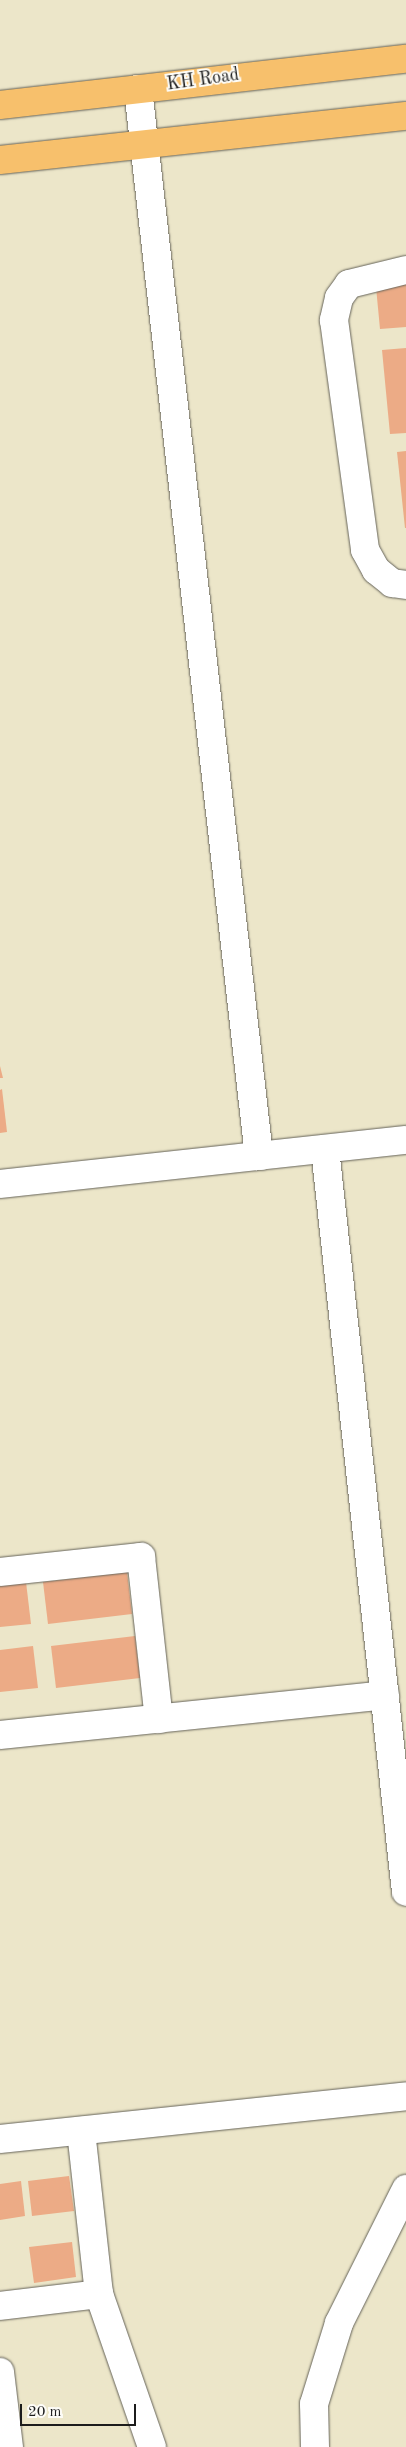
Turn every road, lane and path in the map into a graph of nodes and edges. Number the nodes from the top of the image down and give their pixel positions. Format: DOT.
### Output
graph roads {
  1 [pos="406,58"];
  2 [pos="138,89"];
  3 [pos="0,105"];
  4 [pos="406,116"];
  5 [pos="140,144"];
  6 [pos="0,160"];
  7 [pos="406,270"];
  8 [pos="406,585"];
  9 [pos="406,1140"];
  10 [pos="325,1149"];
  11 [pos="259,1156"];
  12 [pos="0,1184"];
  13 [pos="0,1572"];
  14 [pos="385,1696"];
  15 [pos="159,1719"];
  16 [pos="0,1736"];
  17 [pos="406,1892"];
  18 [pos="406,2096"];
  19 [pos="80,2131"];
  20 [pos="0,2139"];
  21 [pos="406,2189"];
  22 [pos="99,2294"];
  23 [pos="0,2306"];
  24 [pos="0,2372"];
  25 [pos="9,2447"];
  26 [pos="152,2447"];
  27 [pos="315,2447"];
  1 -- 2 [label="main road, KH Road"];
  2 -- 3 [label="main road, KH Road"];
  2 -- 5 [label="street"];
  4 -- 5 [label="main road"];
  5 -- 6 [label="main road"];
  5 -- 11 [label="street"];
  7 -- 8 [label="street"];
  9 -- 10 [label="street"];
  10 -- 11 [label="street"];
  10 -- 14 [label="street"];
  11 -- 12 [label="street"];
  13 -- 15 [label="street"];
  14 -- 15 [label="street"];
  14 -- 17 [label="street"];
  15 -- 16 [label="street"];
  18 -- 19 [label="street"];
  19 -- 20 [label="street"];
  19 -- 22 [label="street"];
  21 -- 27 [label="street"];
  22 -- 23 [label="street"];
  22 -- 26 [label="street"];
  24 -- 25 [label="street"];
}
